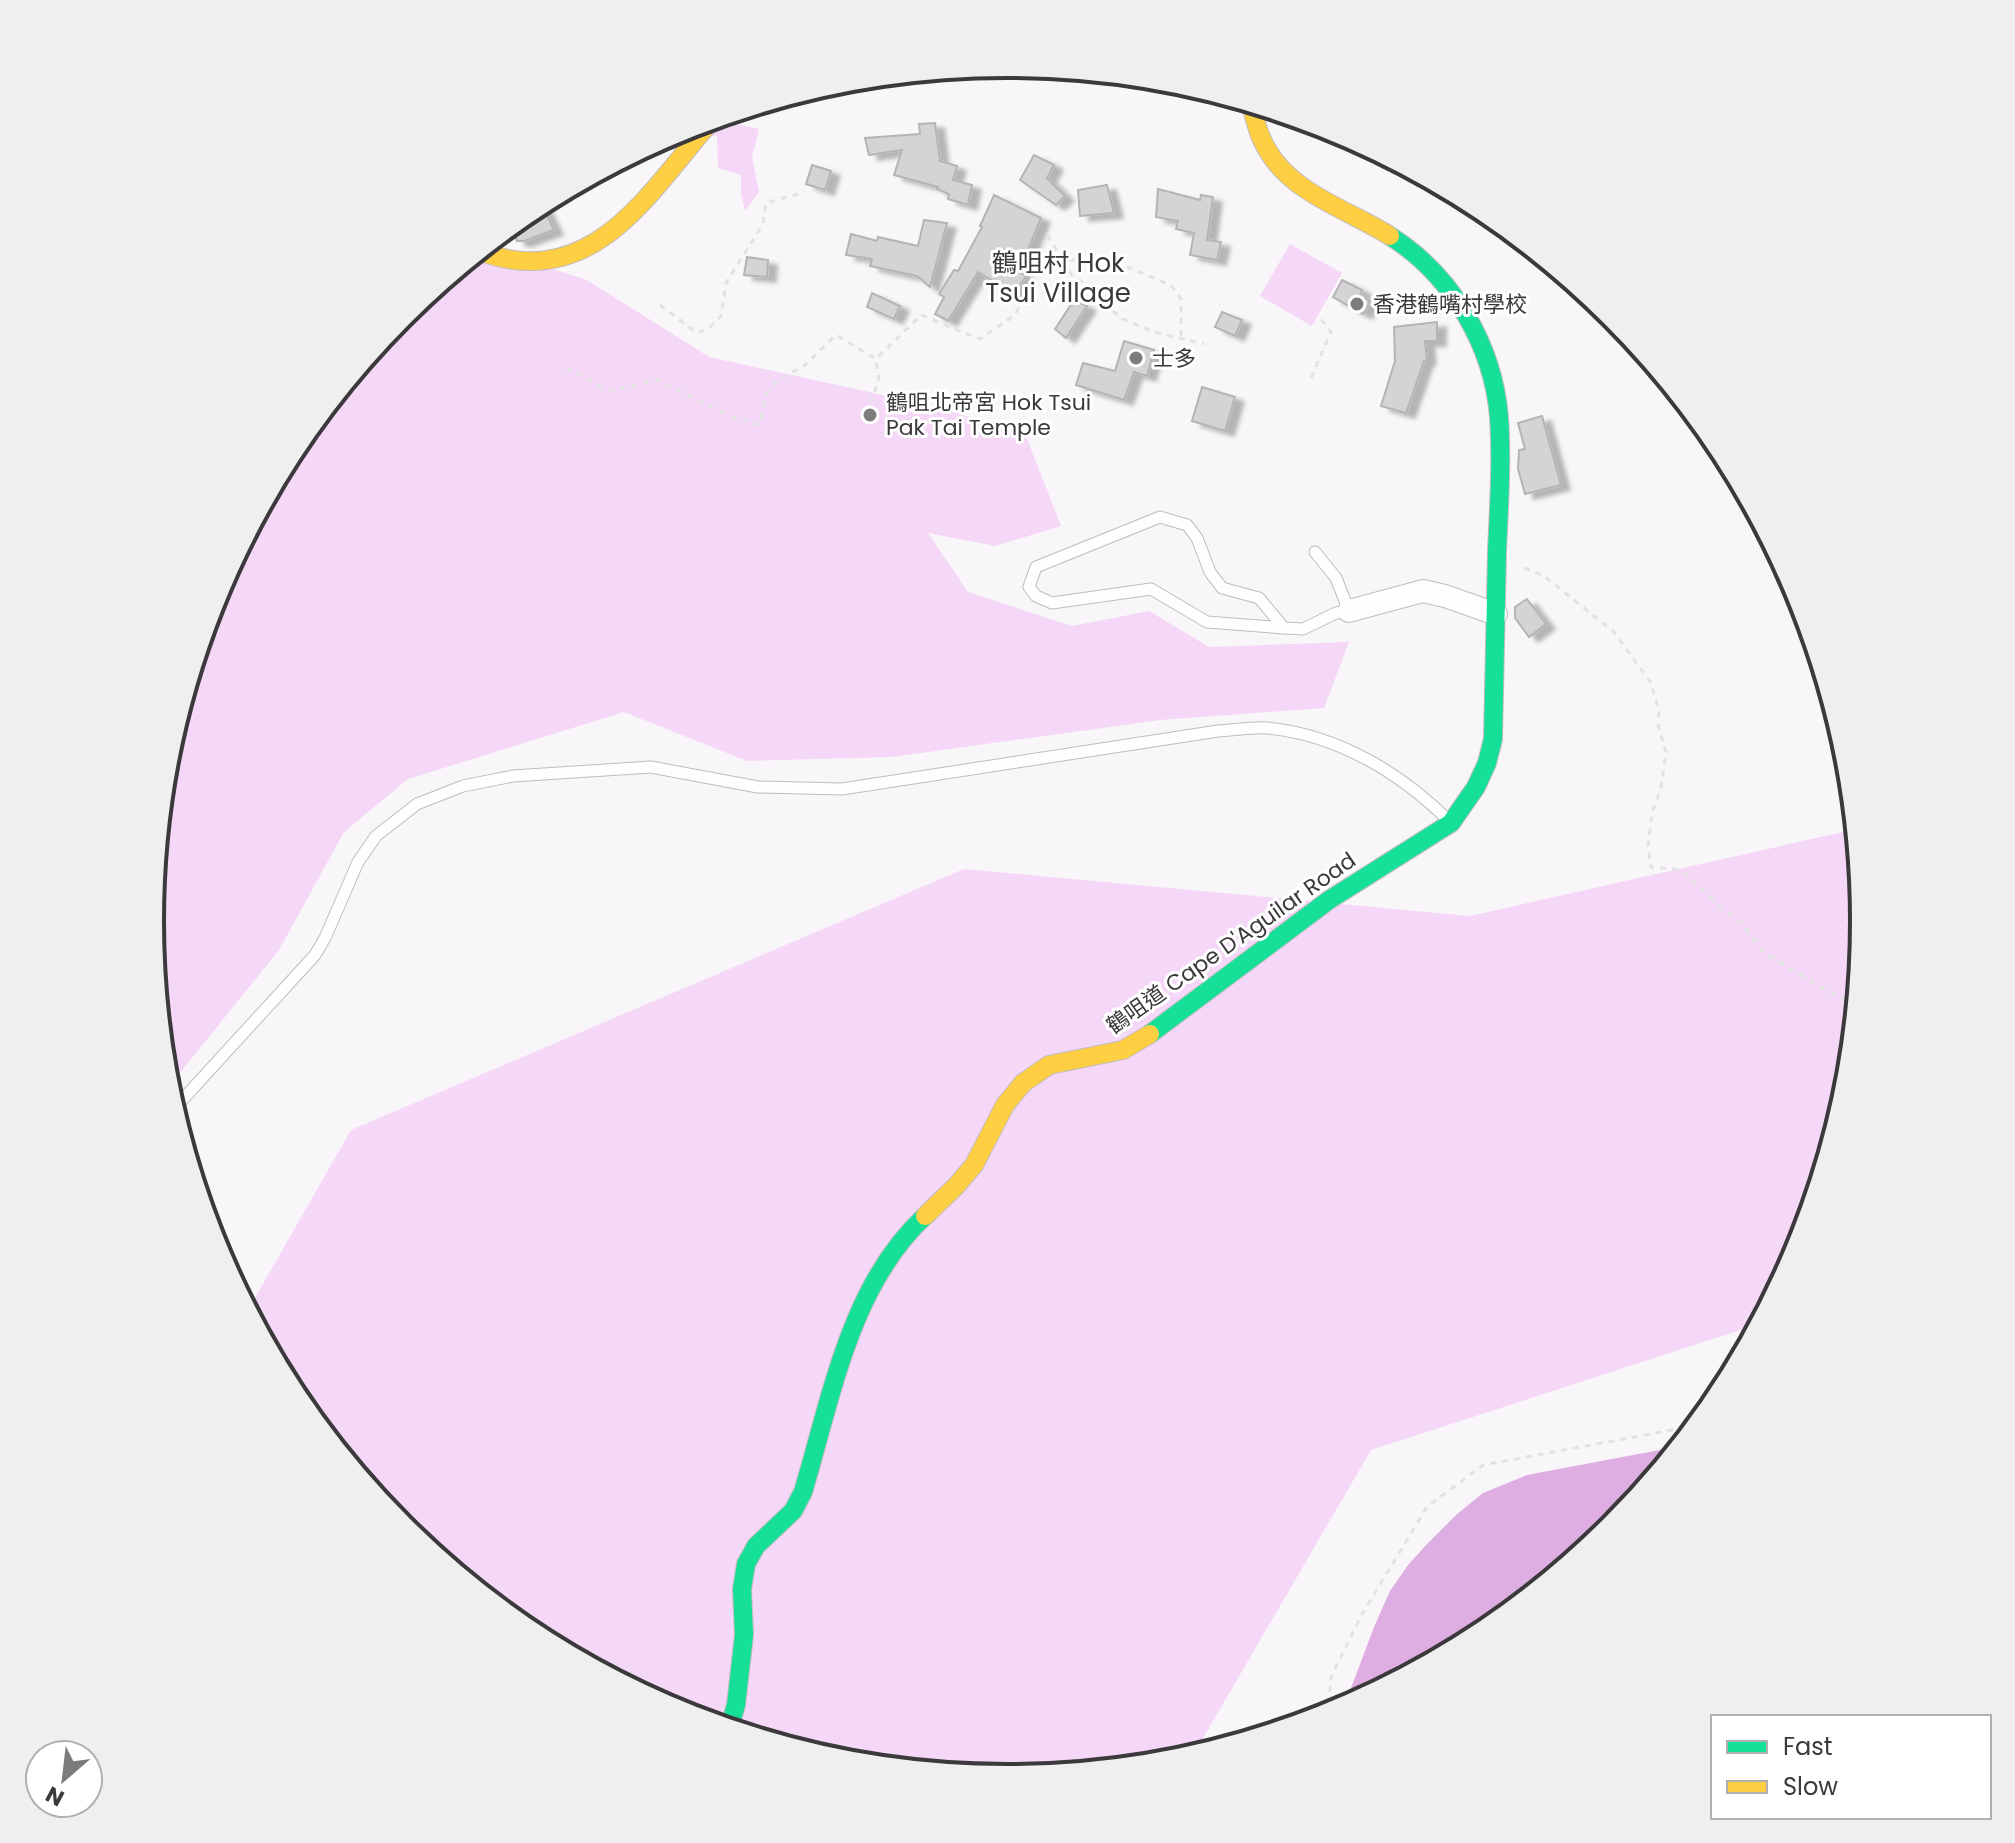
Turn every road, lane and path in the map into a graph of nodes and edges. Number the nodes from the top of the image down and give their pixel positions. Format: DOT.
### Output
graph roads {
  1 [pos="1254,116"];
  2 [pos="698,137"];
  3 [pos="805,192"];
  4 [pos="491,254"];
  5 [pos="1063,261"];
  6 [pos="660,305"];
  7 [pos="1318,315"];
  8 [pos="1181,339"];
  9 [pos="1204,344"];
  10 [pos="876,359"];
  11 [pos="566,368"];
  12 [pos="1311,378"];
  13 [pos="870,403"];
  14 [pos="1315,552"];
  15 [pos="1497,561"];
  16 [pos="1349,611"];
  17 [pos="1496,614"];
  18 [pos="1284,628"];
  19 [pos="1451,823"];
  20 [pos="1847,1002"];
  21 [pos="183,1099"];
  22 [pos="1682,1428"];
  23 [pos="1329,1701"];
  24 [pos="732,1719"];
  1 -- 15 [label="street, 鶴咀道 Cape D'Aguilar Road"];
  2 -- 4 [label="street"];
  3 -- 6 [label="path"];
  5 -- 8 [label="path"];
  5 -- 8 [label="path"];
  5 -- 10 [label="path"];
  7 -- 12 [label="path"];
  8 -- 9 [label="path"];
  10 -- 11 [label="path"];
  10 -- 13 [label="path"];
  14 -- 16 [label="lane"];
  15 -- 17 [label="street, 鶴咀道 Cape D'Aguilar Road"];
  15 -- 20 [label="path"];
  16 -- 17 [label="street"];
  16 -- 18 [label="lane"];
  17 -- 19 [label="street, 鶴咀道 Cape D'Aguilar Road"];
  18 -- 18 [label="lane"];
  19 -- 21 [label="lane"];
  19 -- 24 [label="street, 鶴咀道 Cape D'Aguilar Road"];
  22 -- 23 [label="path"];
}
